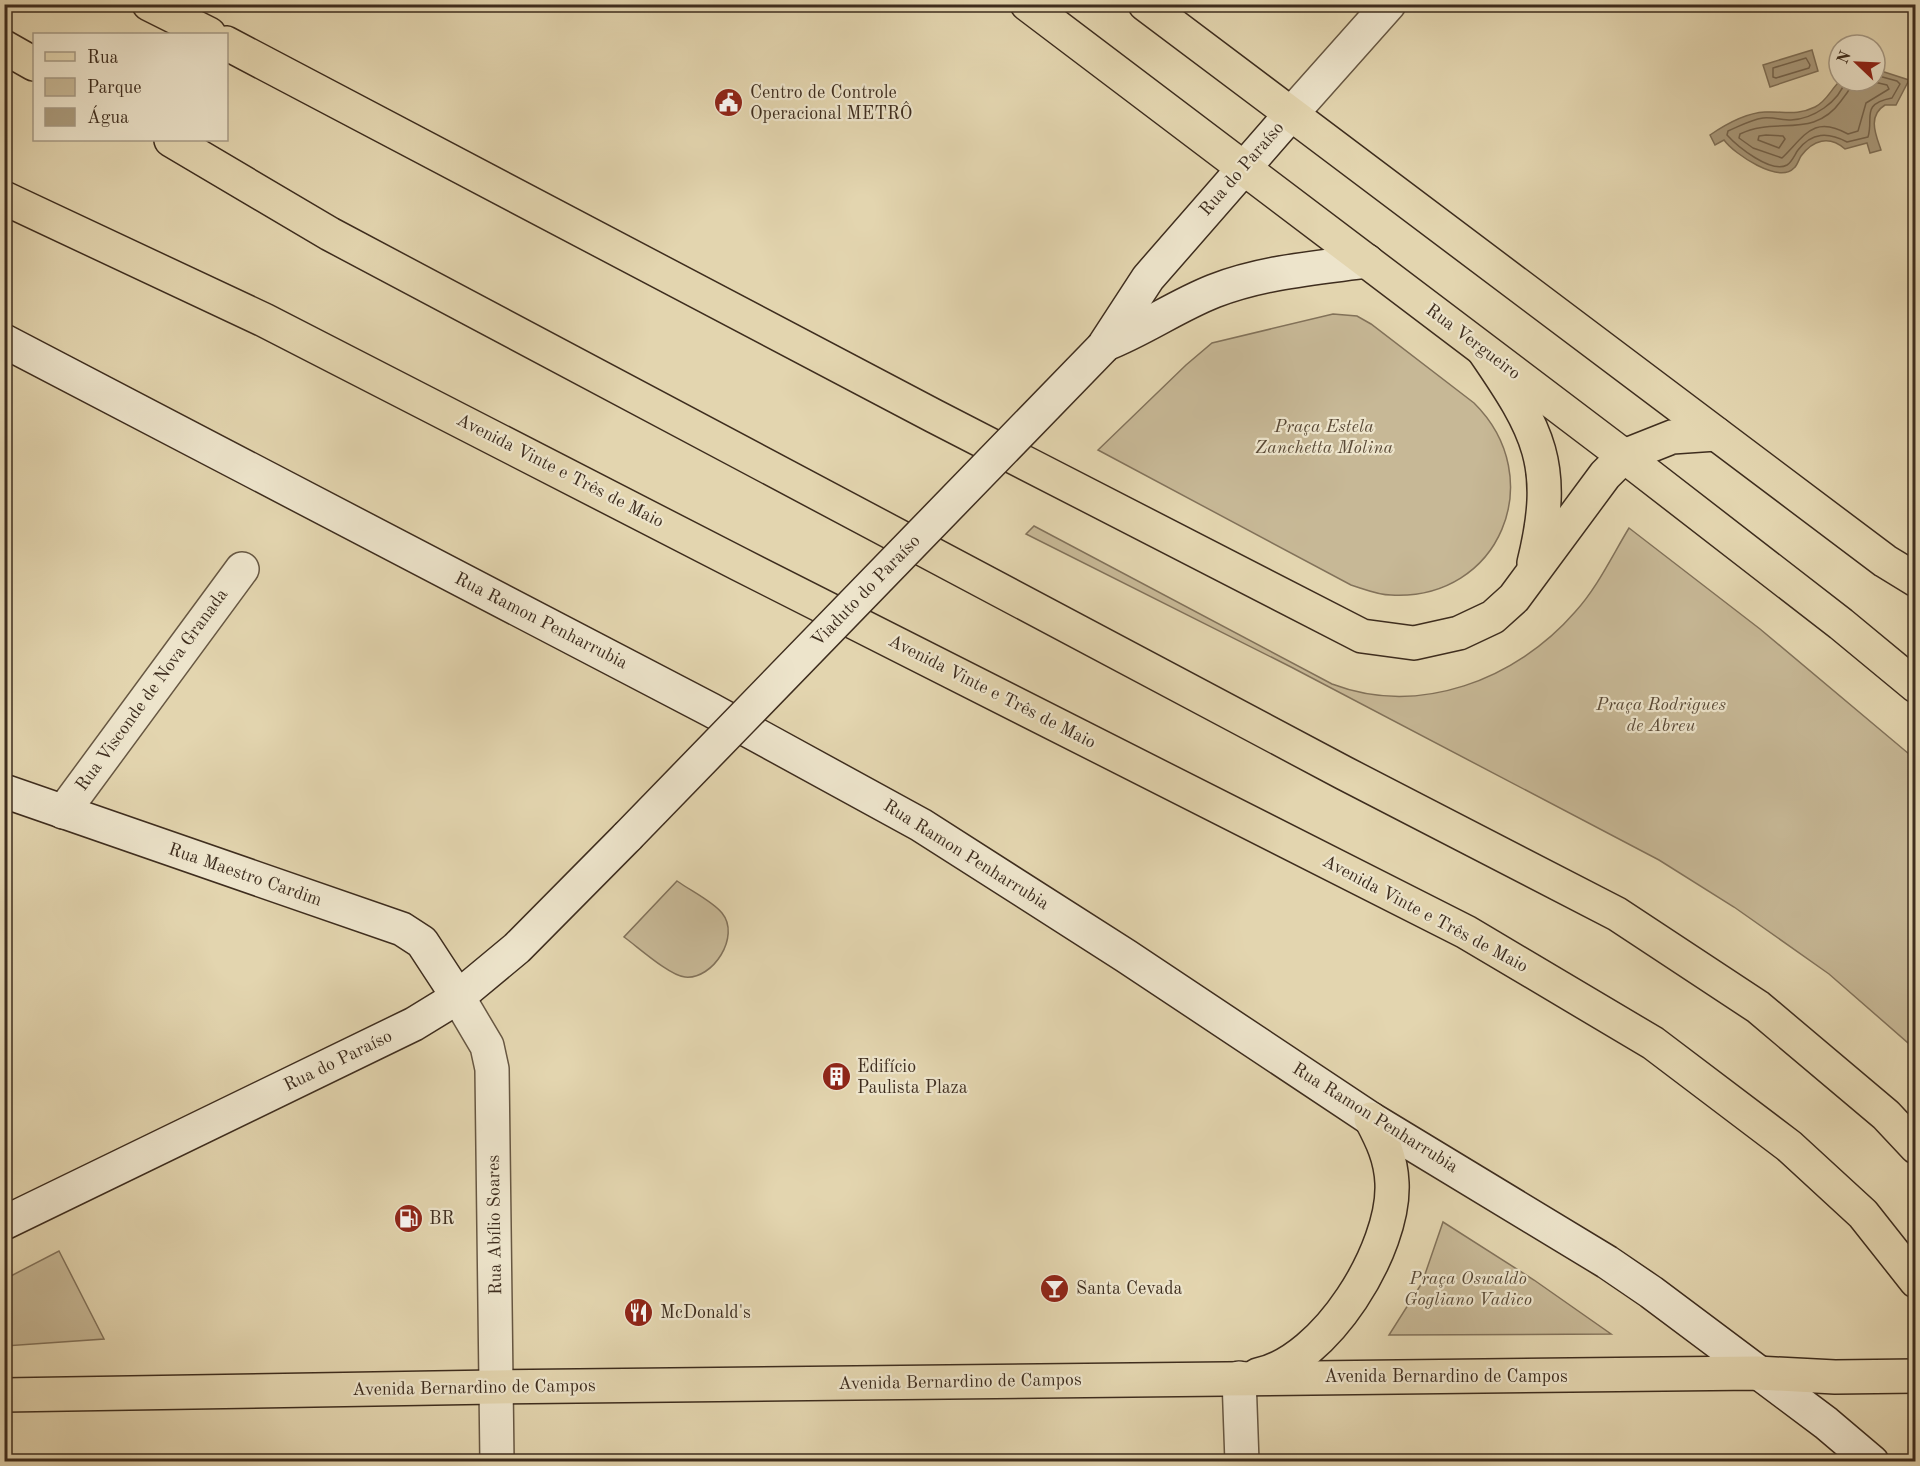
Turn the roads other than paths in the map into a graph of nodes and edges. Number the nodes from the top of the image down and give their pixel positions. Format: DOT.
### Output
graph roads {
  1 [pos="149,4"];
  2 [pos="1027,4"];
  3 [pos="1145,4"];
  4 [pos="1389,4"];
  5 [pos="207,33"];
  6 [pos="228,44"];
  7 [pos="4,47"];
  8 [pos="33,63"];
  9 [pos="1292,112"];
  10 [pos="173,141"];
  11 [pos="1242,168"];
  12 [pos="4,198"];
  13 [pos="1367,261"];
  14 [pos="4,341"];
  15 [pos="1105,346"];
  16 [pos="1484,351"];
  17 [pos="1716,434"];
  18 [pos="1624,456"];
  19 [pos="242,569"];
  20 [pos="1531,575"];
  21 [pos="1916,580"];
  22 [pos="1875,652"];
  23 [pos="1916,670"];
  24 [pos="1916,686"];
  25 [pos="4,791"];
  26 [pos="63,812"];
  27 [pos="628,836"];
  28 [pos="458,998"];
  29 [pos="1371,1119"];
  30 [pos="1916,1147"];
  31 [pos="4,1223"];
  32 [pos="1916,1281"];
  33 [pos="1756,1373"];
  34 [pos="1916,1376"];
  35 [pos="1239,1378"];
  36 [pos="495,1386"];
  37 [pos="4,1395"];
  38 [pos="497,1461"];
  39 [pos="1242,1461"];
  40 [pos="1872,1461"];
  1 -- 5 [label="main road"];
  2 -- 11 [label="main road, Rua Vergueiro"];
  3 -- 9 [label="main road"];
  4 -- 9 [label="main road, Rua do Paraíso"];
  6 -- 20 [label="main road"];
  7 -- 8 [label="main road"];
  9 -- 11 [label="main road, Rua do Paraíso"];
  9 -- 17 [label="main road"];
  10 -- 30 [label="main road"];
  11 -- 13 [label="main road, Rua Vergueiro"];
  11 -- 15 [label="main road, Rua do Paraíso"];
  12 -- 32 [label="main road, Avenida Vinte e Três de Maio"];
  13 -- 15 [label="main road"];
  13 -- 16 [label="main road, Rua Vergueiro"];
  14 -- 29 [label="main road, Rua Ramon Penharrubia"];
  15 -- 27 [label="main road, Viaduto do Paraíso, bridge"];
  16 -- 18 [label="main road, Rua Vergueiro"];
  16 -- 20 [label="main road"];
  17 -- 18 [label="main road"];
  17 -- 21 [label="main road"];
  18 -- 20 [label="main road"];
  18 -- 22 [label="main road, Rua Vergueiro"];
  19 -- 26 [label="main road, Rua Visconde de Nova Granada"];
  22 -- 23 [label="main road"];
  22 -- 24 [label="main road, Rua Vergueiro"];
  25 -- 26 [label="main road, Rua Maestro Cardim"];
  26 -- 28 [label="main road, Rua Maestro Cardim"];
  27 -- 28 [label="main road, Rua do Paraíso"];
  28 -- 31 [label="main road, Rua do Paraíso"];
  28 -- 36 [label="main road, Rua Abílio Soares"];
  29 -- 33 [label="main road, Rua Ramon Penharrubia"];
  29 -- 35 [label="main road"];
  33 -- 34 [label="main road, Avenida Bernardino de Campos"];
  33 -- 35 [label="main road, Avenida Bernardino de Campos"];
  33 -- 40 [label="main road, Rua Ramon Penharrubia"];
  35 -- 36 [label="main road, Avenida Bernardino de Campos"];
  35 -- 39 [label="main road"];
  36 -- 37 [label="main road, Avenida Bernardino de Campos"];
  36 -- 38 [label="main road, Rua Abílio Soares"];
}
